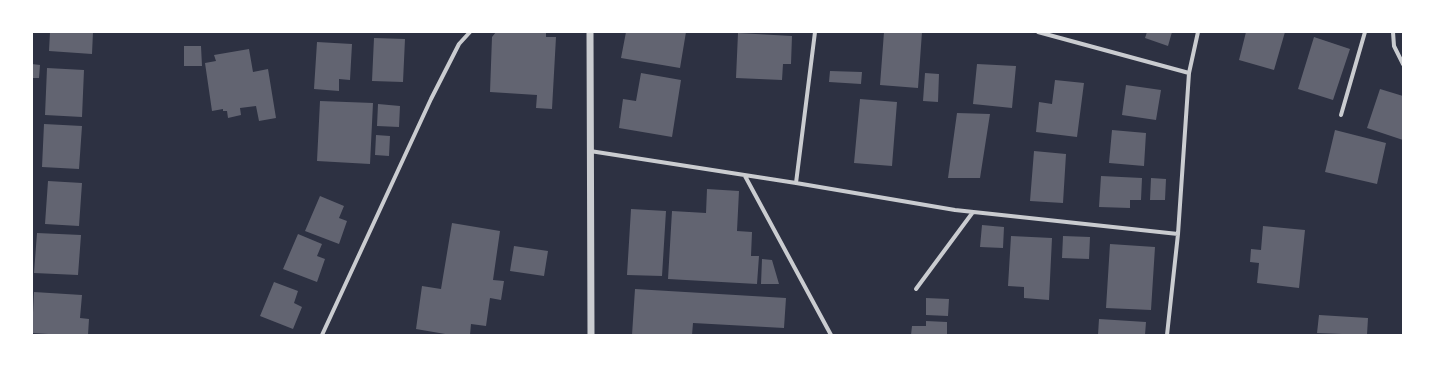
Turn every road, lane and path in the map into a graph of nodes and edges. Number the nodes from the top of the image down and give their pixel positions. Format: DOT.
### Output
graph roads {
  1 [pos="470,32"];
  2 [pos="590,32"];
  3 [pos="816,32"];
  4 [pos="1038,32"];
  5 [pos="1198,32"];
  6 [pos="1365,32"];
  7 [pos="1393,32"];
  8 [pos="1403,64"];
  9 [pos="1189,73"];
  10 [pos="1341,115"];
  11 [pos="590,151"];
  12 [pos="745,176"];
  13 [pos="796,183"];
  14 [pos="973,212"];
  15 [pos="1178,234"];
  16 [pos="916,288"];
  17 [pos="322,335"];
  18 [pos="591,335"];
  19 [pos="832,335"];
  20 [pos="1167,335"];
  1 -- 17 [label="street"];
  2 -- 11 [label="street"];
  3 -- 13 [label="street"];
  4 -- 9 [label="street"];
  5 -- 9 [label="street"];
  6 -- 10 [label="street"];
  7 -- 8 [label="street"];
  9 -- 15 [label="street"];
  11 -- 12 [label="street"];
  11 -- 18 [label="street"];
  12 -- 13 [label="street"];
  12 -- 19 [label="street"];
  13 -- 14 [label="street"];
  14 -- 15 [label="street"];
  14 -- 16 [label="street"];
  15 -- 20 [label="street"];
}
